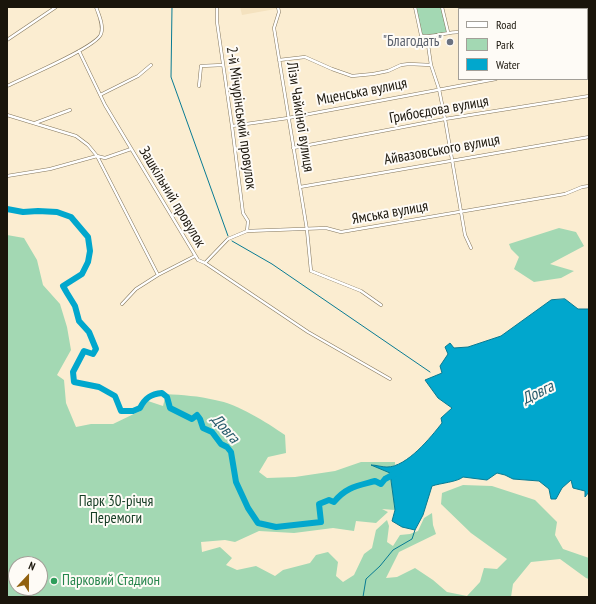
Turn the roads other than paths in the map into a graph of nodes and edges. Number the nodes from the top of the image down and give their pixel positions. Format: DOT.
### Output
graph roads {
  1 [pos="56,7"];
  2 [pos="96,7"];
  3 [pos="217,7"];
  4 [pos="278,7"];
  5 [pos="415,7"];
  6 [pos="442,7"];
  7 [pos="448,32"];
  8 [pos="458,32"];
  9 [pos="421,35"];
  10 [pos="7,40"];
  11 [pos="79,51"];
  12 [pos="279,60"];
  13 [pos="151,64"];
  14 [pos="223,65"];
  15 [pos="431,65"];
  16 [pos="490,80"];
  17 [pos="7,86"];
  18 [pos="199,86"];
  19 [pos="439,89"];
  20 [pos="100,96"];
  21 [pos="589,96"];
  22 [pos="70,110"];
  23 [pos="7,115"];
  24 [pos="288,118"];
  25 [pos="446,119"];
  26 [pos="34,123"];
  27 [pos="232,126"];
  28 [pos="589,137"];
  29 [pos="293,148"];
  30 [pos="131,149"];
  31 [pos="97,156"];
  32 [pos="452,159"];
  33 [pos="7,176"];
  34 [pos="589,186"];
  35 [pos="300,187"];
  36 [pos="461,212"];
  37 [pos="307,230"];
  38 [pos="247,231"];
  39 [pos="471,248"];
  40 [pos="195,256"];
  41 [pos="205,263"];
  42 [pos="158,275"];
  43 [pos="122,304"];
  44 [pos="381,306"];
  45 [pos="390,379"];
  1 -- 10 [label="street"];
  2 -- 11 [label="street"];
  3 -- 14 [label="street, 2-й Мічурінський провулок"];
  4 -- 12 [label="street, Лізи Чайкіної вулиця"];
  5 -- 9 [label="street"];
  6 -- 7 [label="street"];
  7 -- 8 [label="street"];
  7 -- 9 [label="street"];
  9 -- 15 [label="street"];
  11 -- 17 [label="street"];
  11 -- 20 [label="street, Зашкільний провулок"];
  12 -- 15 [label="street"];
  12 -- 24 [label="street, Лізи Чайкіної вулиця"];
  13 -- 20 [label="street"];
  14 -- 18 [label="street"];
  14 -- 27 [label="street, 2-й Мічурінський провулок"];
  15 -- 19 [label="street"];
  16 -- 19 [label="street, Мценська вулиця"];
  19 -- 24 [label="street, Мценська вулиця"];
  19 -- 25 [label="street"];
  20 -- 30 [label="street, Зашкільний провулок"];
  21 -- 25 [label="street, Грибоєдова вулиця"];
  22 -- 26 [label="street"];
  23 -- 26 [label="street"];
  24 -- 27 [label="street, Мценська вулиця"];
  24 -- 29 [label="street, Лізи Чайкіної вулиця"];
  25 -- 29 [label="street, Грибоєдова вулиця"];
  25 -- 32 [label="street"];
  26 -- 31 [label="street"];
  27 -- 38 [label="street, 2-й Мічурінський провулок"];
  28 -- 32 [label="street, Айвазовського вулиця"];
  29 -- 35 [label="street, Лізи Чайкіної вулиця"];
  30 -- 31 [label="street"];
  30 -- 40 [label="street, Зашкільний провулок"];
  31 -- 33 [label="street"];
  31 -- 42 [label="street"];
  32 -- 35 [label="street, Айвазовського вулиця"];
  32 -- 36 [label="street"];
  34 -- 36 [label="street, Ямська вулиця"];
  35 -- 37 [label="street, Лізи Чайкіної вулиця"];
  36 -- 37 [label="street, Ямська вулиця"];
  36 -- 39 [label="street"];
  37 -- 38 [label="street, Ямська вулиця"];
  37 -- 44 [label="street, Лізи Чайкіної вулиця"];
  38 -- 41 [label="street, Ямська вулиця"];
  40 -- 41 [label="street, Зашкільний провулок"];
  40 -- 42 [label="street"];
  41 -- 45 [label="street, Зашкільний провулок"];
  42 -- 43 [label="street"];
}
